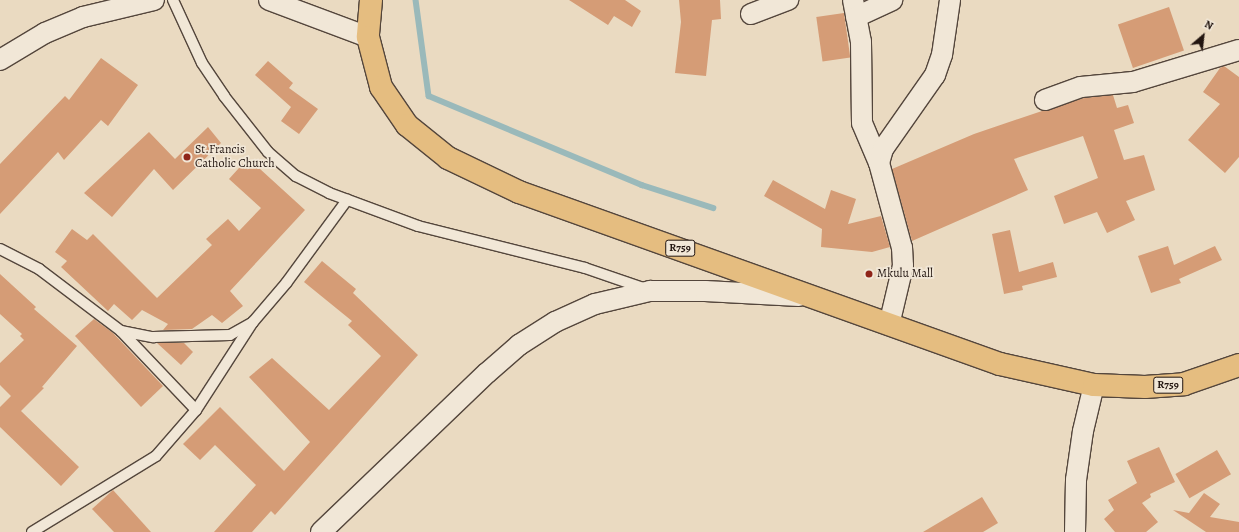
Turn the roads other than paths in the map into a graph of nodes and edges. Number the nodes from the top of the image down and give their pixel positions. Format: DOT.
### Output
graph roads {
  1 [pos="154,0"];
  2 [pos="173,0"];
  3 [pos="269,0"];
  4 [pos="371,0"];
  5 [pos="788,0"];
  6 [pos="892,0"];
  7 [pos="950,0"];
  8 [pos="854,8"];
  9 [pos="751,14"];
  10 [pos="368,37"];
  11 [pos="1239,50"];
  12 [pos="0,60"];
  13 [pos="1045,100"];
  14 [pos="879,163"];
  15 [pos="347,200"];
  16 [pos="0,249"];
  17 [pos="650,291"];
  18 [pos="811,297"];
  19 [pos="253,322"];
  20 [pos="889,325"];
  21 [pos="121,331"];
  22 [pos="1239,365"];
  23 [pos="1094,386"];
  24 [pos="196,410"];
  25 [pos="32,532"];
  26 [pos="321,532"];
  27 [pos="1075,532"];
  1 -- 12 [label="street"];
  2 -- 15 [label="lane"];
  3 -- 10 [label="street"];
  4 -- 10 [label="main road, R759"];
  5 -- 9 [label="street"];
  6 -- 8 [label="street"];
  7 -- 14 [label="street"];
  8 -- 14 [label="street"];
  10 -- 18 [label="main road, R759"];
  11 -- 13 [label="street"];
  14 -- 20 [label="street"];
  15 -- 17 [label="lane"];
  15 -- 19 [label="lane"];
  16 -- 21 [label="lane"];
  17 -- 18 [label="street"];
  17 -- 26 [label="street"];
  18 -- 20 [label="main road, R759"];
  19 -- 21 [label="lane"];
  19 -- 24 [label="lane"];
  20 -- 23 [label="main road, R759"];
  21 -- 24 [label="lane"];
  22 -- 23 [label="main road, R759"];
  23 -- 27 [label="street"];
  24 -- 25 [label="lane"];
}
